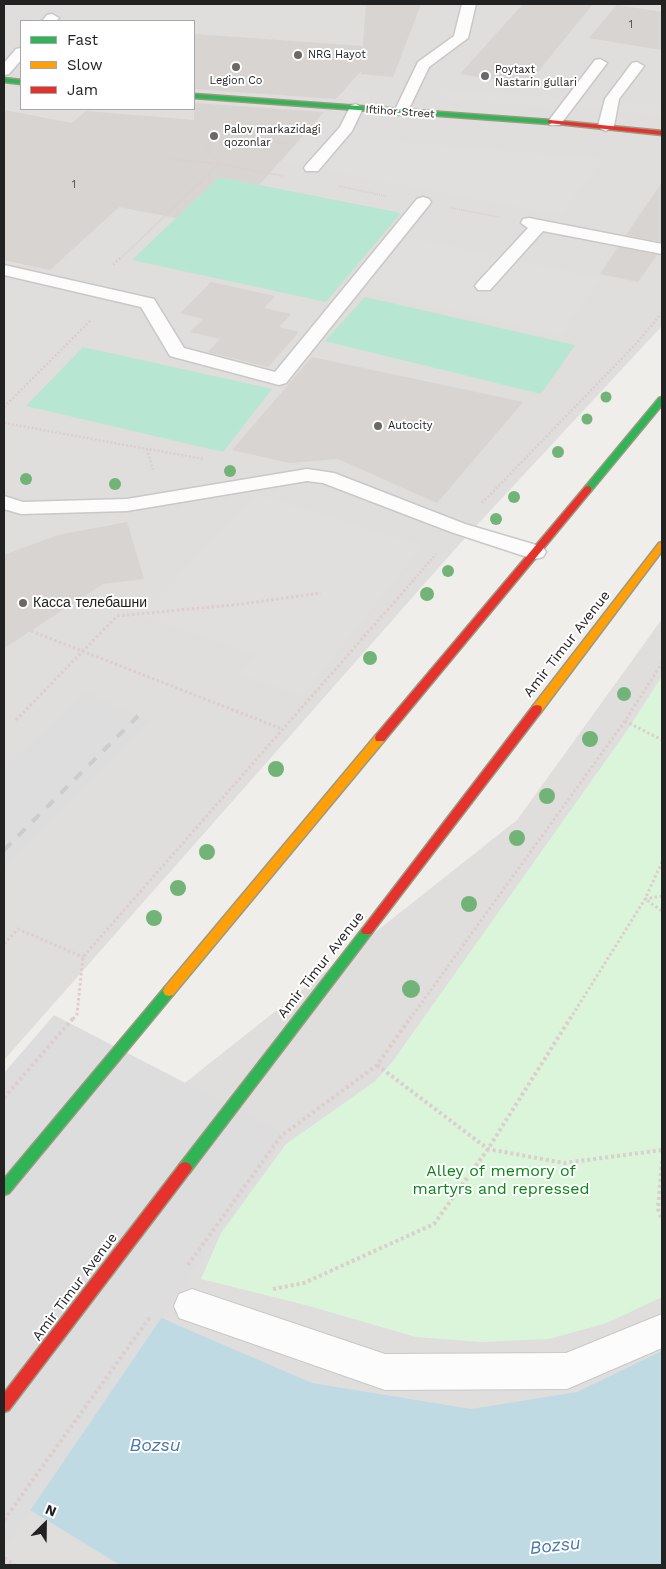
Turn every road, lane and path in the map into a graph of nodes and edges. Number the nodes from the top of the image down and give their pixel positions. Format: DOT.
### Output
graph roads {
  1 [pos="469,4"];
  2 [pos="20,53"];
  3 [pos="600,63"];
  4 [pos="637,66"];
  5 [pos="4,71"];
  6 [pos="4,80"];
  7 [pos="20,82"];
  8 [pos="195,96"];
  9 [pos="356,108"];
  10 [pos="401,112"];
  11 [pos="555,122"];
  12 [pos="662,125"];
  13 [pos="606,126"];
  14 [pos="662,133"];
  15 [pos="327,151"];
  16 [pos="172,159"];
  17 [pos="220,164"];
  18 [pos="312,168"];
  19 [pos="283,176"];
  20 [pos="330,185"];
  21 [pos="423,202"];
  22 [pos="534,224"];
  23 [pos="662,249"];
  24 [pos="4,270"];
  25 [pos="484,286"];
  26 [pos="87,289"];
  27 [pos="116,295"];
  28 [pos="662,313"];
  29 [pos="662,400"];
  30 [pos="4,407"];
  31 [pos="4,424"];
  32 [pos="209,460"];
  33 [pos="4,502"];
  34 [pos="458,528"];
  35 [pos="662,545"];
  36 [pos="535,552"];
  37 [pos="321,592"];
  38 [pos="31,631"];
  39 [pos="82,650"];
  40 [pos="662,663"];
  41 [pos="16,720"];
  42 [pos="625,721"];
  43 [pos="282,729"];
  44 [pos="662,740"];
  45 [pos="662,862"];
  46 [pos="662,896"];
  47 [pos="645,899"];
  48 [pos="662,911"];
  49 [pos="4,944"];
  50 [pos="83,957"];
  51 [pos="377,1065"];
  52 [pos="4,1098"];
  53 [pos="488,1149"];
  54 [pos="662,1150"];
  55 [pos="662,1161"];
  56 [pos="4,1189"];
  57 [pos="662,1220"];
  58 [pos="187,1289"];
  59 [pos="267,1290"];
  60 [pos="154,1312"];
  61 [pos="662,1331"];
  62 [pos="4,1405"];
  63 [pos="4,1520"];
  64 [pos="4,1558"];
  65 [pos="16,1565"];
  1 -- 10 [label="lane"];
  2 -- 5 [label="lane"];
  3 -- 11 [label="lane"];
  4 -- 13 [label="lane"];
  6 -- 7 [label="main road"];
  8 -- 9 [label="main road, Iftihor Street"];
  9 -- 10 [label="main road, Iftihor Street"];
  9 -- 15 [label="lane"];
  10 -- 11 [label="main road, Iftihor Street"];
  11 -- 13 [label="main road, Iftihor Street"];
  12 -- 13 [label="main road, Iftihor Street"];
  13 -- 14 [label="main road, Iftihor Street"];
  15 -- 17 [label="path"];
  15 -- 18 [label="lane"];
  16 -- 17 [label="path"];
  17 -- 19 [label="path"];
  17 -- 26 [label="path"];
  20 -- 21 [label="path"];
  21 -- 22 [label="path"];
  21 -- 27 [label="lane"];
  22 -- 23 [label="lane"];
  22 -- 25 [label="lane"];
  24 -- 26 [label="lane"];
  26 -- 27 [label="lane"];
  27 -- 30 [label="path"];
  28 -- 34 [label="path"];
  29 -- 36 [label="main road"];
  31 -- 32 [label="path"];
  33 -- 34 [label="lane"];
  34 -- 36 [label="lane"];
  34 -- 43 [label="path"];
  35 -- 62 [label="main road, Amir Timur Avenue"];
  36 -- 56 [label="main road"];
  37 -- 39 [label="path"];
  38 -- 39 [label="path"];
  39 -- 41 [label="path"];
  39 -- 43 [label="path"];
  40 -- 42 [label="path"];
  42 -- 44 [label="path"];
  42 -- 51 [label="path"];
  43 -- 50 [label="path"];
  45 -- 47 [label="path"];
  46 -- 47 [label="path"];
  47 -- 48 [label="path"];
  47 -- 53 [label="path"];
  49 -- 50 [label="path"];
  50 -- 52 [label="path"];
  51 -- 53 [label="path"];
  51 -- 58 [label="path"];
  53 -- 54 [label="path"];
  53 -- 59 [label="path"];
  55 -- 57 [label="path"];
  58 -- 61 [label="street"];
  60 -- 63 [label="path"];
  64 -- 65 [label="path"];
}
